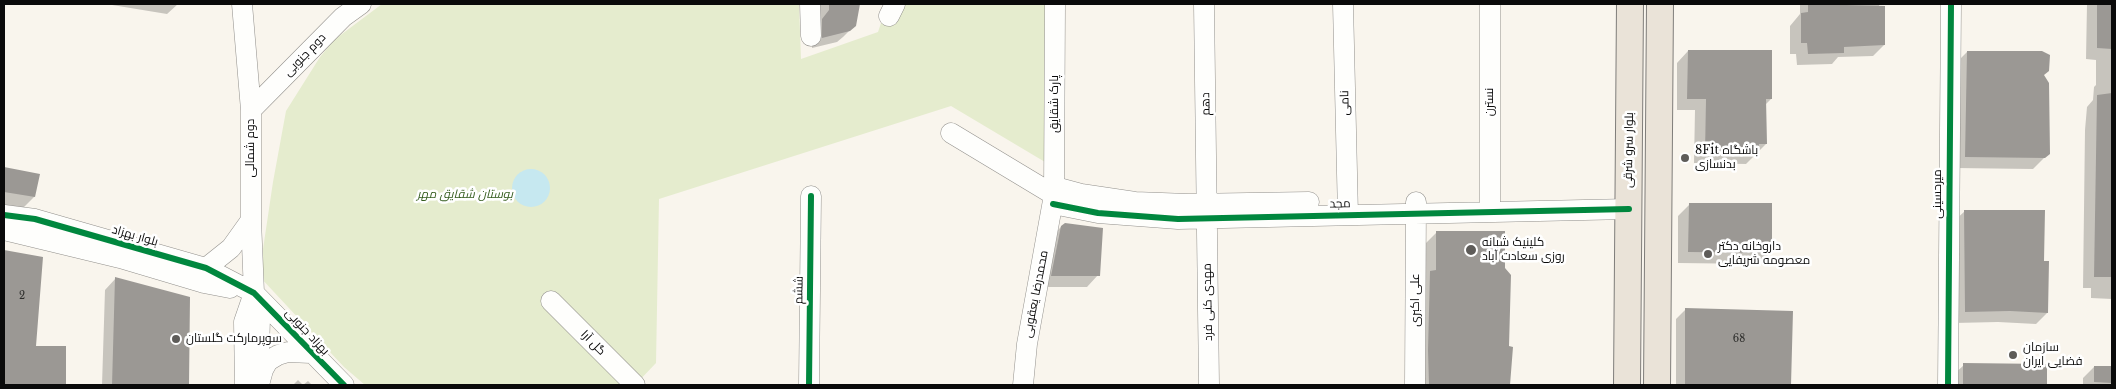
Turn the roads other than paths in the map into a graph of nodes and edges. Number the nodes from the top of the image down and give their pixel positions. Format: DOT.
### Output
graph roads {
  1 [pos="242,4"];
  2 [pos="361,4"];
  3 [pos="810,4"];
  4 [pos="1055,4"];
  5 [pos="1204,4"];
  6 [pos="1343,4"];
  7 [pos="1490,4"];
  8 [pos="1630,4"];
  9 [pos="1660,4"];
  10 [pos="1951,4"];
  11 [pos="811,36"];
  12 [pos="251,110"];
  13 [pos="951,133"];
  14 [pos="1054,195"];
  15 [pos="811,196"];
  16 [pos="1629,204"];
  17 [pos="1490,206"];
  18 [pos="1416,208"];
  19 [pos="1348,209"];
  20 [pos="1207,211"];
  21 [pos="4,215"];
  22 [pos="251,220"];
  23 [pos="4,230"];
  24 [pos="206,268"];
  25 [pos="254,293"];
  26 [pos="551,301"];
  27 [pos="311,353"];
  28 [pos="245,385"];
  29 [pos="259,385"];
  30 [pos="344,385"];
  31 [pos="635,385"];
  32 [pos="809,385"];
  33 [pos="1023,385"];
  34 [pos="1209,385"];
  35 [pos="1416,385"];
  36 [pos="1627,385"];
  37 [pos="1657,385"];
  38 [pos="1948,385"];
  1 -- 12 [label="street, دوم شمالی"];
  2 -- 12 [label="street, دوم جنوبی"];
  3 -- 11 [label="street"];
  4 -- 14 [label="street, پارک شقایق"];
  5 -- 20 [label="street, دهم"];
  6 -- 19 [label="street, نامی"];
  7 -- 17 [label="street, نسترن"];
  8 -- 16 [label="main road, بلوار سرو شرقی"];
  9 -- 37 [label="main road"];
  10 -- 38 [label="street, میرحسینی"];
  12 -- 22 [label="street, دوم شمالی"];
  13 -- 14 [label="street, مجد"];
  14 -- 20 [label="street, مجد"];
  14 -- 33 [label="street, محمدرضا یعقوبی"];
  15 -- 32 [label="street, ششم"];
  16 -- 17 [label="street, مجد"];
  16 -- 36 [label="main road, بلوار سرو شرقی"];
  17 -- 18 [label="street, مجد"];
  18 -- 19 [label="street, مجد"];
  18 -- 35 [label="street, علی اکبری"];
  19 -- 20 [label="street, مجد"];
  20 -- 34 [label="street, مهدی کنی فرد"];
  21 -- 24 [label="street, بلوار بهزاد"];
  22 -- 24 [label="street"];
  22 -- 25 [label="street, دوم شمالی"];
  23 -- 25 [label="street, بلوار بهزاد"];
  24 -- 25 [label="street, بلوار بهزاد"];
  25 -- 27 [label="street, بهزاد جنوبی"];
  25 -- 28 [label="street"];
  25 -- 29 [label="street"];
  26 -- 31 [label="street, گل آرا"];
  27 -- 29 [label="street"];
  27 -- 30 [label="street, بهزاد جنوبی"];
}
